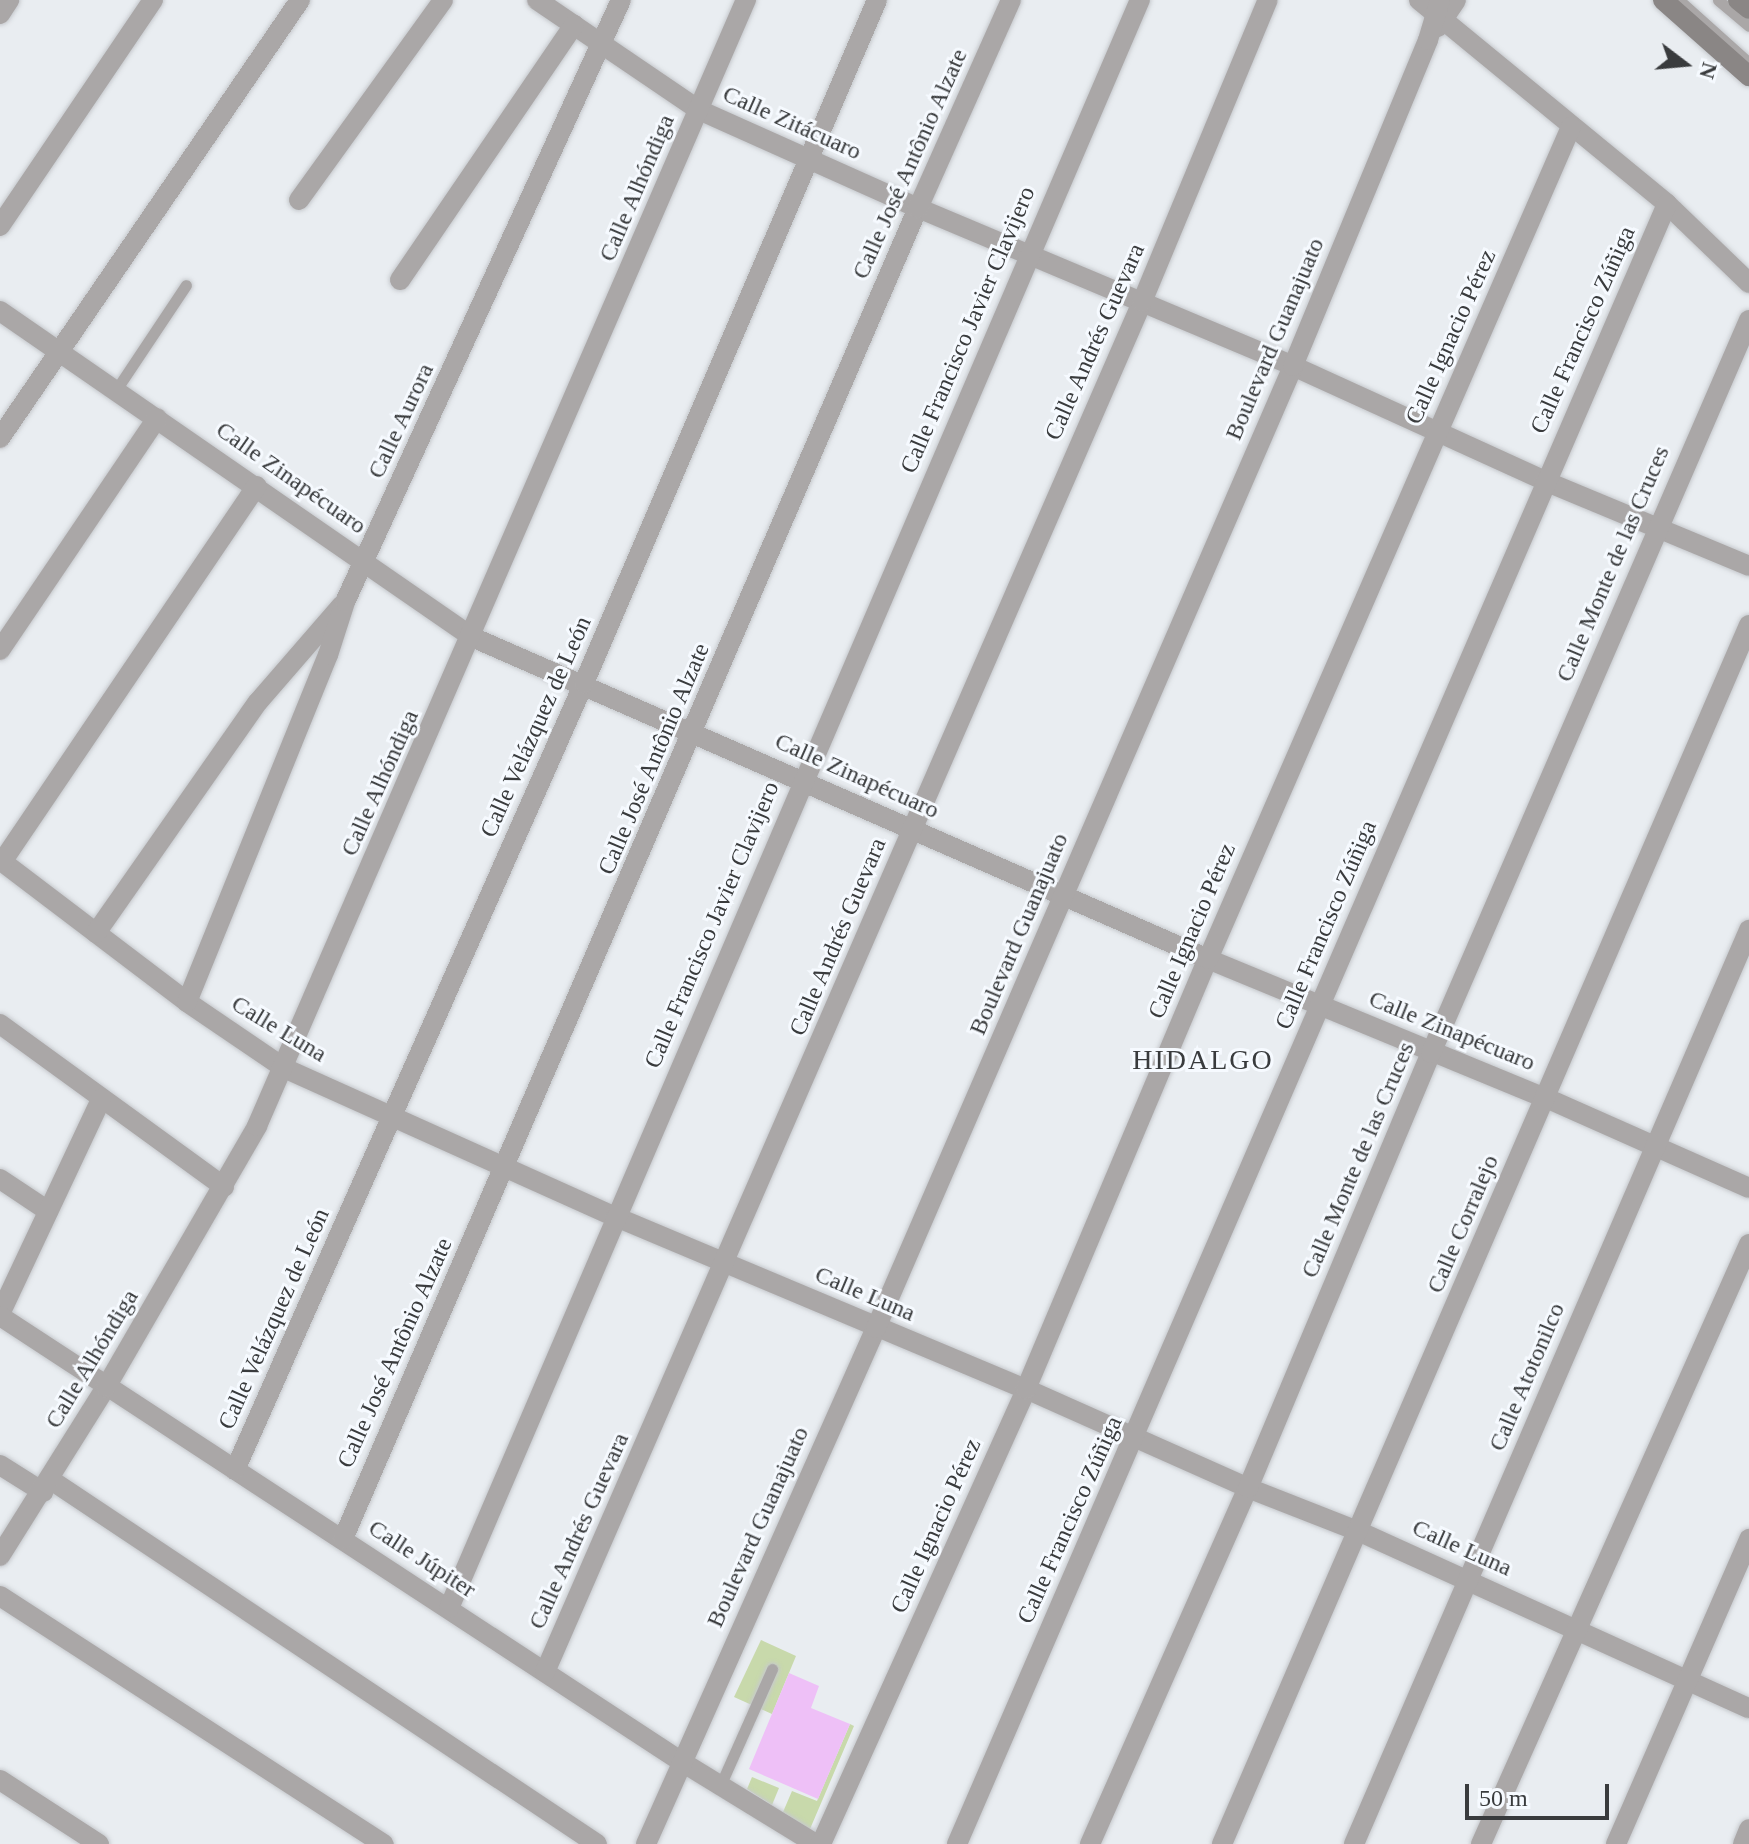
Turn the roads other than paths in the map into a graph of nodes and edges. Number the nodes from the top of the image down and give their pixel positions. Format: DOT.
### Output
graph roads {
  1 [pos="9,0"];
  2 [pos="153,0"];
  3 [pos="300,0"];
  4 [pos="443,0"];
  5 [pos="537,0"];
  6 [pos="621,0"];
  7 [pos="746,0"];
  8 [pos="877,0"];
  9 [pos="1011,0"];
  10 [pos="1140,0"];
  11 [pos="1268,0"];
  12 [pos="1456,0"];
  13 [pos="1663,0"];
  14 [pos="1679,0"];
  15 [pos="1718,0"];
  16 [pos="1738,0"];
  17 [pos="1435,8"];
  18 [pos="1749,9"];
  19 [pos="0,14"];
  20 [pos="574,25"];
  21 [pos="1749,26"];
  22 [pos="602,44"];
  23 [pos="1749,63"];
  24 [pos="1749,76"];
  25 [pos="699,110"];
  26 [pos="1571,127"];
  27 [pos="808,160"];
  28 [pos="299,200"];
  29 [pos="1667,204"];
  30 [pos="918,208"];
  31 [pos="0,226"];
  32 [pos="1029,255"];
  33 [pos="400,280"];
  34 [pos="1749,283"];
  35 [pos="186,285"];
  36 [pos="1142,302"];
  37 [pos="0,311"];
  38 [pos="1749,320"];
  39 [pos="60,352"];
  40 [pos="1293,366"];
  41 [pos="116,390"];
  42 [pos="157,418"];
  43 [pos="1438,433"];
  44 [pos="0,438"];
  45 [pos="1545,481"];
  46 [pos="257,486"];
  47 [pos="1657,527"];
  48 [pos="366,561"];
  49 [pos="1749,566"];
  50 [pos="345,602"];
  51 [pos="1749,625"];
  52 [pos="472,637"];
  53 [pos="0,650"];
  54 [pos="584,683"];
  55 [pos="694,733"];
  56 [pos="803,780"];
  57 [pos="912,829"];
  58 [pos="1,861"];
  59 [pos="1064,896"];
  60 [pos="1749,930"];
  61 [pos="96,933"];
  62 [pos="1208,959"];
  63 [pos="187,1002"];
  64 [pos="1320,1005"];
  65 [pos="0,1024"];
  66 [pos="1431,1053"];
  67 [pos="284,1068"];
  68 [pos="1546,1098"];
  69 [pos="101,1099"];
  70 [pos="392,1118"];
  71 [pos="1654,1146"];
  72 [pos="505,1168"];
  73 [pos="0,1179"];
  74 [pos="224,1187"];
  75 [pos="1749,1188"];
  76 [pos="48,1211"];
  77 [pos="616,1217"];
  78 [pos="1749,1244"];
  79 [pos="726,1264"];
  80 [pos="0,1315"];
  81 [pos="876,1328"];
  82 [pos="106,1387"];
  83 [pos="1026,1389"];
  84 [pos="1135,1437"];
  85 [pos="0,1465"];
  86 [pos="235,1470"];
  87 [pos="47,1486"];
  88 [pos="1248,1488"];
  89 [pos="1358,1531"];
  90 [pos="343,1539"];
  91 [pos="1749,1539"];
  92 [pos="0,1556"];
  93 [pos="1469,1580"];
  94 [pos="0,1596"];
  95 [pos="449,1608"];
  96 [pos="1576,1627"];
  97 [pos="772,1669"];
  98 [pos="545,1672"];
  99 [pos="1686,1677"];
  100 [pos="1749,1708"];
  101 [pos="682,1762"];
  102 [pos="0,1780"];
  103 [pos="720,1786"];
  104 [pos="1749,1829"];
  105 [pos="99,1844"];
  106 [pos="384,1844"];
  107 [pos="597,1844"];
  108 [pos="646,1844"];
  109 [pos="819,1844"];
  110 [pos="957,1844"];
  111 [pos="1090,1844"];
  112 [pos="1222,1844"];
  113 [pos="1354,1844"];
  114 [pos="1481,1844"];
  115 [pos="1616,1844"];
  116 [pos="1743,1844"];
  1 -- 19 [label="street"];
  2 -- 31 [label="street"];
  3 -- 39 [label="street"];
  4 -- 28 [label="street"];
  5 -- 20 [label="street, Calle Zitácuaro"];
  6 -- 22 [label="street, Calle Aurora"];
  7 -- 25 [label="street, Calle Alhóndiga"];
  8 -- 27 [label="street, Calle Velázquez de León"];
  9 -- 30 [label="street, Calle José Antônio Alzate"];
  10 -- 32 [label="street, Calle Francisco Javier Clavijero"];
  11 -- 36 [label="street, Calle Andrés Guevara"];
  12 -- 17 [label="street, Boulevard Guanajuato"];
  13 -- 24 [label="main road"];
  14 -- 23 [label="lane"];
  15 -- 21 [label="lane"];
  16 -- 18 [label="main road"];
  17 -- 26 [label="street"];
  17 -- 40 [label="street, Boulevard Guanajuato"];
  20 -- 22 [label="street, Calle Zitácuaro"];
  20 -- 33 [label="street"];
  22 -- 25 [label="street, Calle Zitácuaro"];
  22 -- 48 [label="street, Calle Aurora"];
  25 -- 27 [label="street, Calle Zitácuaro"];
  25 -- 52 [label="street, Calle Alhóndiga"];
  26 -- 29 [label="street"];
  26 -- 43 [label="street, Calle Ignacio Pérez"];
  27 -- 30 [label="street, Calle Zitácuaro"];
  27 -- 54 [label="street, Calle Velázquez de León"];
  29 -- 34 [label="street"];
  29 -- 45 [label="street, Calle Francisco Zúñiga"];
  30 -- 32 [label="street, Calle Zitácuaro"];
  30 -- 55 [label="street, Calle José Antônio Alzate"];
  32 -- 36 [label="street, Calle Zitácuaro"];
  32 -- 56 [label="street, Calle Francisco Javier Clavijero"];
  35 -- 41 [label="lane"];
  36 -- 40 [label="street, Calle Zitácuaro"];
  36 -- 57 [label="street, Calle Andrés Guevara"];
  37 -- 39 [label="street, Calle Zinapécuaro"];
  38 -- 47 [label="street, Calle Monte de las Cruces"];
  39 -- 41 [label="street, Calle Zinapécuaro"];
  39 -- 44 [label="street"];
  40 -- 43 [label="street, Calle Zitácuaro"];
  40 -- 59 [label="street, Boulevard Guanajuato"];
  41 -- 42 [label="street, Calle Zinapécuaro"];
  42 -- 46 [label="street, Calle Zinapécuaro"];
  42 -- 53 [label="street"];
  43 -- 45 [label="street, Calle Zitácuaro"];
  43 -- 62 [label="street, Calle Ignacio Pérez"];
  45 -- 47 [label="street, Calle Zitácuaro"];
  45 -- 64 [label="street, Calle Francisco Zúñiga"];
  46 -- 48 [label="street, Calle Zinapécuaro"];
  46 -- 58 [label="street"];
  47 -- 49 [label="street, Calle Zitácuaro"];
  47 -- 66 [label="street, Calle Monte de las Cruces"];
  48 -- 50 [label="street, Calle Aurora"];
  48 -- 52 [label="street, Calle Zinapécuaro"];
  50 -- 61 [label="street"];
  50 -- 63 [label="street, Calle Aurora"];
  51 -- 68 [label="street, Calle Corralejo"];
  52 -- 54 [label="street, Calle Zinapécuaro"];
  52 -- 67 [label="street, Calle Alhóndiga"];
  54 -- 55 [label="street, Calle Zinapécuaro"];
  54 -- 70 [label="street, Calle Velázquez de León"];
  55 -- 56 [label="street, Calle Zinapécuaro"];
  55 -- 72 [label="street, Calle José Antônio Alzate"];
  56 -- 57 [label="street, Calle Zinapécuaro"];
  56 -- 77 [label="street, Calle Francisco Javier Clavijero"];
  57 -- 59 [label="street, Calle Zinapécuaro"];
  57 -- 79 [label="street, Calle Andrés Guevara"];
  58 -- 61 [label="street, Calle Luna"];
  59 -- 62 [label="street, Calle Zinapécuaro"];
  59 -- 81 [label="street, Boulevard Guanajuato"];
  60 -- 71 [label="street, Calle Atotonilco"];
  61 -- 63 [label="street, Calle Luna"];
  62 -- 64 [label="street, Calle Zinapécuaro"];
  62 -- 83 [label="street, Calle Ignacio Pérez"];
  63 -- 67 [label="street, Calle Luna"];
  64 -- 66 [label="street, Calle Zinapécuaro"];
  64 -- 84 [label="street, Calle Francisco Zúñiga"];
  65 -- 69 [label="street"];
  66 -- 68 [label="street, Calle Zinapécuaro"];
  66 -- 88 [label="street, Calle Monte de las Cruces"];
  67 -- 70 [label="street, Calle Luna"];
  67 -- 74 [label="street, Calle Alhóndiga"];
  68 -- 71 [label="street, Calle Zinapécuaro"];
  68 -- 89 [label="street, Calle Corralejo"];
  69 -- 74 [label="street"];
  69 -- 76 [label="street"];
  70 -- 72 [label="street, Calle Luna"];
  70 -- 86 [label="street, Calle Velázquez de León"];
  71 -- 75 [label="street, Calle Zinapécuaro"];
  71 -- 93 [label="street, Calle Atotonilco"];
  72 -- 77 [label="street, Calle Luna"];
  72 -- 90 [label="street, Calle José Antônio Alzate"];
  73 -- 76 [label="street"];
  74 -- 82 [label="street, Calle Alhóndiga"];
  76 -- 80 [label="street"];
  77 -- 79 [label="street, Calle Luna"];
  77 -- 95 [label="street, Calle Francisco Javier Clavijero"];
  78 -- 96 [label="street"];
  79 -- 81 [label="street, Calle Luna"];
  79 -- 98 [label="street, Calle Andrés Guevara"];
  80 -- 82 [label="street, Calle Júpiter"];
  81 -- 83 [label="street, Calle Luna"];
  81 -- 101 [label="street, Boulevard Guanajuato"];
  82 -- 86 [label="street, Calle Júpiter"];
  82 -- 87 [label="street, Calle Alhóndiga"];
  83 -- 84 [label="street, Calle Luna"];
  83 -- 109 [label="street, Calle Ignacio Pérez"];
  84 -- 88 [label="street, Calle Luna"];
  84 -- 110 [label="street, Calle Francisco Zúñiga"];
  85 -- 87 [label="street"];
  86 -- 90 [label="street, Calle Júpiter"];
  87 -- 92 [label="street, Calle Alhóndiga"];
  87 -- 107 [label="street"];
  88 -- 89 [label="street, Calle Luna"];
  88 -- 111 [label="street, Calle Monte de las Cruces"];
  89 -- 93 [label="street, Calle Luna"];
  89 -- 112 [label="street, Calle Corralejo"];
  90 -- 95 [label="street, Calle Júpiter"];
  91 -- 99 [label="street"];
  93 -- 96 [label="street, Calle Luna"];
  93 -- 113 [label="street, Calle Atotonilco"];
  94 -- 106 [label="street"];
  95 -- 98 [label="street, Calle Júpiter"];
  96 -- 99 [label="street, Calle Luna"];
  96 -- 114 [label="street"];
  97 -- 103 [label="lane"];
  98 -- 101 [label="street, Calle Júpiter"];
  99 -- 100 [label="street, Calle Luna"];
  99 -- 115 [label="street"];
  101 -- 103 [label="street, Calle Júpiter"];
  101 -- 108 [label="street, Boulevard Guanajuato"];
  102 -- 105 [label="street"];
  103 -- 109 [label="street, Calle Júpiter"];
  104 -- 116 [label="street"];
}
